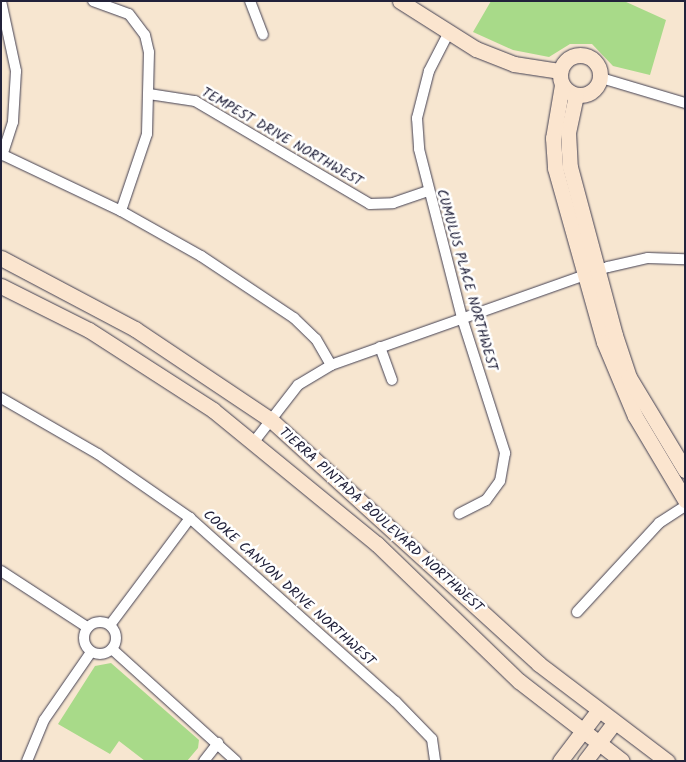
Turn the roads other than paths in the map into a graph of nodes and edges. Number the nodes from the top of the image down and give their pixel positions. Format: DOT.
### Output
graph roads {
  1 [pos="1,1"];
  2 [pos="93,1"];
  3 [pos="250,1"];
  4 [pos="400,1"];
  5 [pos="263,34"];
  6 [pos="448,34"];
  7 [pos="561,78"];
  8 [pos="601,78"];
  9 [pos="150,94"];
  10 [pos="576,95"];
  11 [pos="685,103"];
  12 [pos="2,155"];
  13 [pos="428,190"];
  14 [pos="121,211"];
  15 [pos="1,258"];
  16 [pos="685,259"];
  17 [pos="591,273"];
  18 [pos="1,286"];
  19 [pos="462,318"];
  20 [pos="380,346"];
  21 [pos="331,365"];
  22 [pos="392,380"];
  23 [pos="1,398"];
  24 [pos="270,420"];
  25 [pos="254,443"];
  26 [pos="685,470"];
  27 [pos="685,500"];
  28 [pos="685,506"];
  29 [pos="459,514"];
  30 [pos="190,518"];
  31 [pos="1,571"];
  32 [pos="577,612"];
  33 [pos="110,625"];
  34 [pos="87,627"];
  35 [pos="112,649"];
  36 [pos="91,652"];
  37 [pos="598,711"];
  38 [pos="614,723"];
  39 [pos="582,732"];
  40 [pos="218,744"];
  41 [pos="598,744"];
  42 [pos="436,758"];
  43 [pos="27,761"];
  44 [pos="204,761"];
  45 [pos="236,761"];
  46 [pos="560,761"];
  47 [pos="584,761"];
  48 [pos="622,761"];
  49 [pos="666,761"];
  1 -- 12 [label="street"];
  2 -- 9 [label="street"];
  3 -- 5 [label="street"];
  4 -- 6 [label="main road"];
  6 -- 7 [label="main road"];
  6 -- 13 [label="street, CUMULUS PLACE NORTHWEST"];
  7 -- 8 [label="main road"];
  7 -- 10 [label="main road"];
  7 -- 17 [label="main road"];
  8 -- 10 [label="main road"];
  8 -- 11 [label="street"];
  9 -- 13 [label="street, TEMPEST DRIVE NORTHWEST"];
  9 -- 14 [label="street"];
  10 -- 17 [label="main road"];
  12 -- 14 [label="street"];
  13 -- 19 [label="street, CUMULUS PLACE NORTHWEST"];
  14 -- 21 [label="street"];
  15 -- 24 [label="main road, TIERRA PINTADA BOULEVARD NORTHWEST"];
  16 -- 17 [label="street"];
  17 -- 19 [label="street"];
  17 -- 26 [label="main road"];
  17 -- 27 [label="main road"];
  18 -- 25 [label="main road, TIERRA PINTADA BOULEVARD NORTHWEST"];
  19 -- 20 [label="street"];
  19 -- 29 [label="street, CUMULUS PLACE NORTHWEST"];
  20 -- 21 [label="street"];
  20 -- 22 [label="street"];
  21 -- 24 [label="street"];
  23 -- 30 [label="street, COOKE CANYON DRIVE NORTHWEST"];
  24 -- 25 [label="street"];
  24 -- 37 [label="main road, TIERRA PINTADA BOULEVARD NORTHWEST"];
  25 -- 39 [label="main road, TIERRA PINTADA BOULEVARD NORTHWEST"];
  28 -- 32 [label="street"];
  30 -- 33 [label="street"];
  30 -- 42 [label="street, COOKE CANYON DRIVE NORTHWEST"];
  31 -- 34 [label="street"];
  33 -- 34 [label="street"];
  33 -- 35 [label="street"];
  34 -- 36 [label="street"];
  35 -- 36 [label="street"];
  35 -- 40 [label="street"];
  36 -- 43 [label="street"];
  37 -- 38 [label="main road, TIERRA PINTADA BOULEVARD NORTHWEST"];
  37 -- 39 [label="main road"];
  38 -- 41 [label="main road"];
  38 -- 49 [label="main road, TIERRA PINTADA BOULEVARD NORTHWEST"];
  39 -- 41 [label="main road, TIERRA PINTADA BOULEVARD NORTHWEST"];
  39 -- 46 [label="main road"];
  40 -- 44 [label="street"];
  40 -- 45 [label="street"];
  41 -- 47 [label="main road"];
  41 -- 48 [label="main road, TIERRA PINTADA BOULEVARD NORTHWEST"];
}
